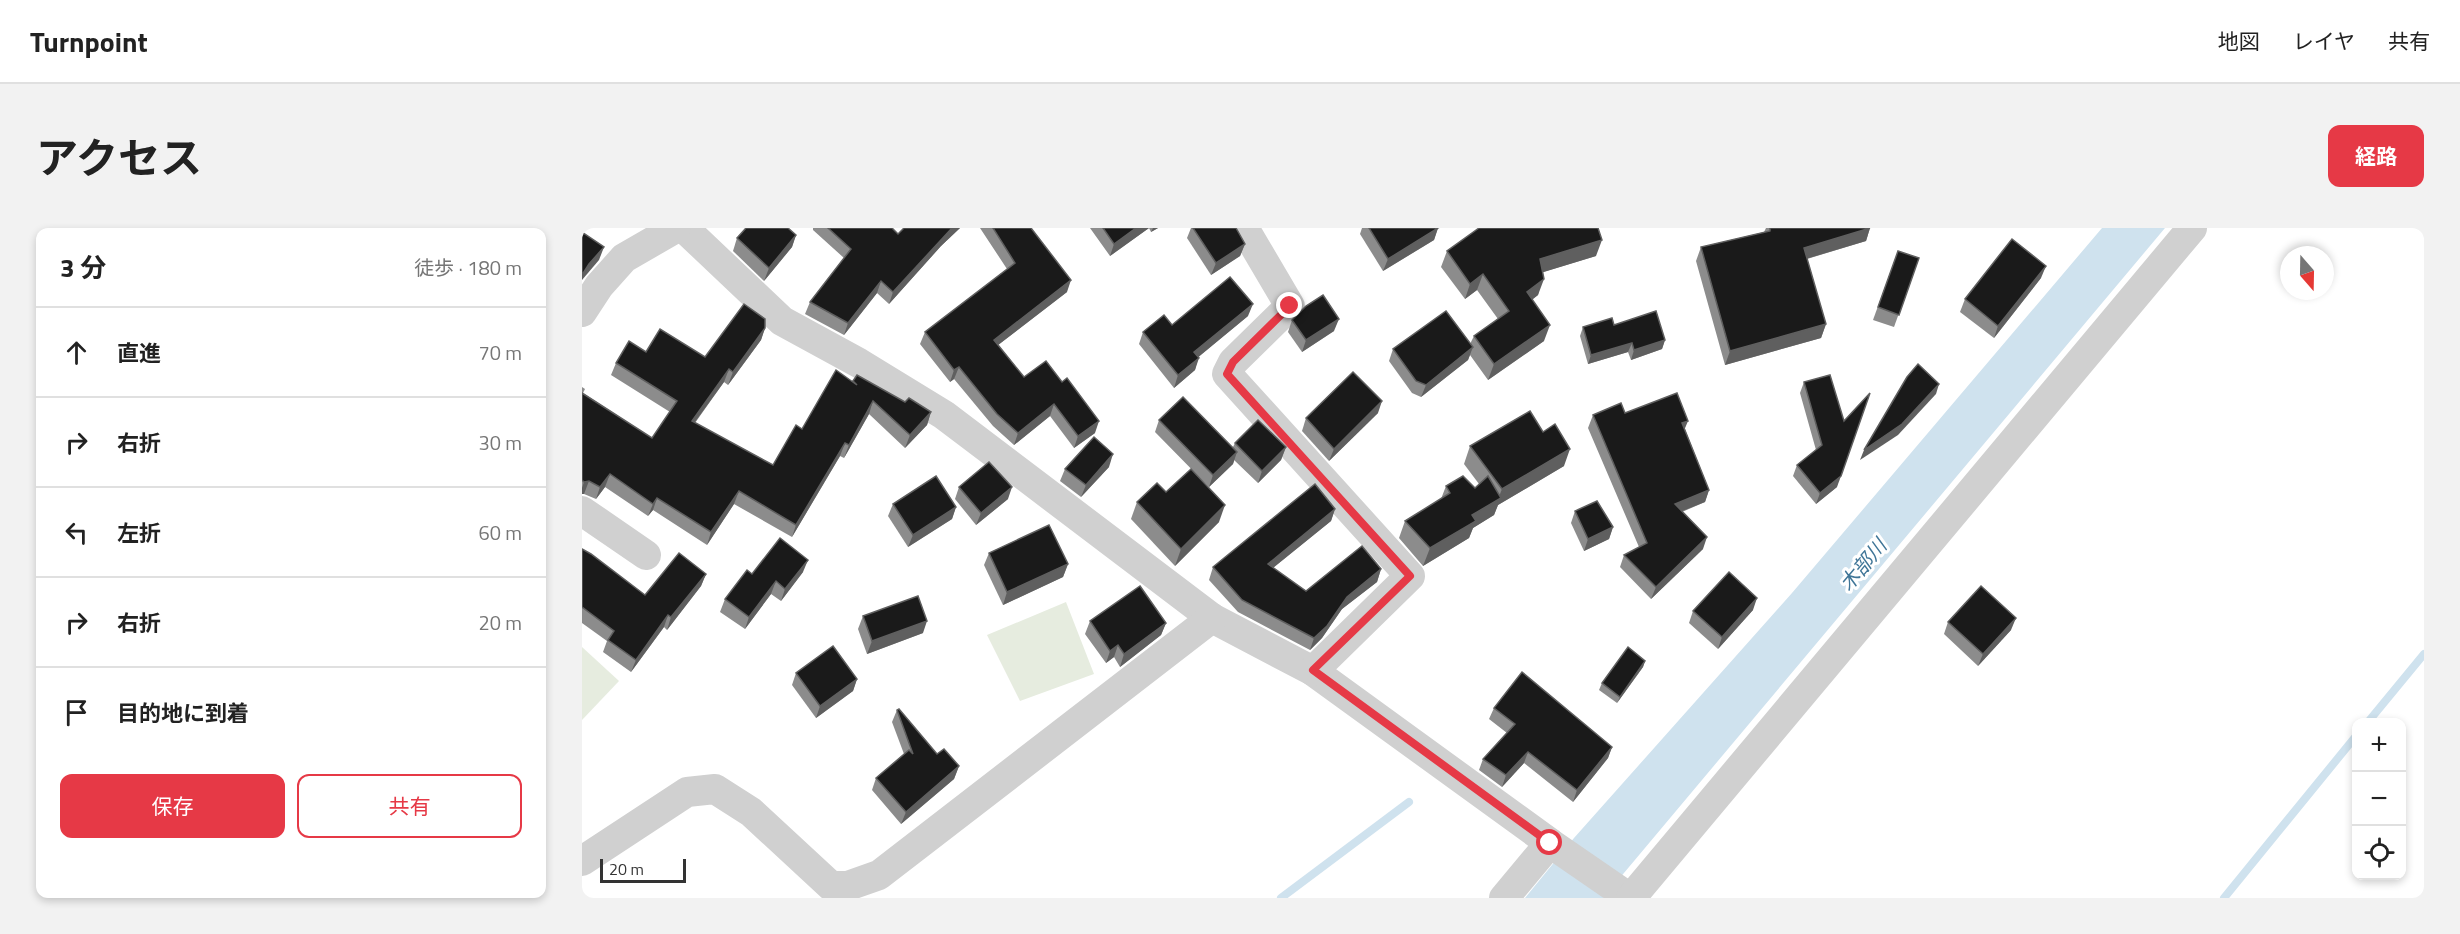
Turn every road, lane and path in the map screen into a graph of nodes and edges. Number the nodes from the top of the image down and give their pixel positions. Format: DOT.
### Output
graph roads {
  1 [pos="676,228"];
  2 [pos="684,228"];
  3 [pos="1244,228"];
  4 [pos="2192,228"];
  5 [pos="582,312"];
  6 [pos="582,511"];
  7 [pos="646,555"];
  8 [pos="1212,618"];
  9 [pos="1313,670"];
  10 [pos="1550,843"];
  11 [pos="583,857"];
  12 [pos="1504,898"];
  13 [pos="1631,898"];
  1 -- 5 [label="street"];
  2 -- 8 [label="street"];
  3 -- 9 [label="street"];
  4 -- 13 [label="street"];
  6 -- 7 [label="street"];
  8 -- 9 [label="street"];
  8 -- 11 [label="street"];
  9 -- 10 [label="street"];
  10 -- 12 [label="street"];
  10 -- 13 [label="street"];
}
